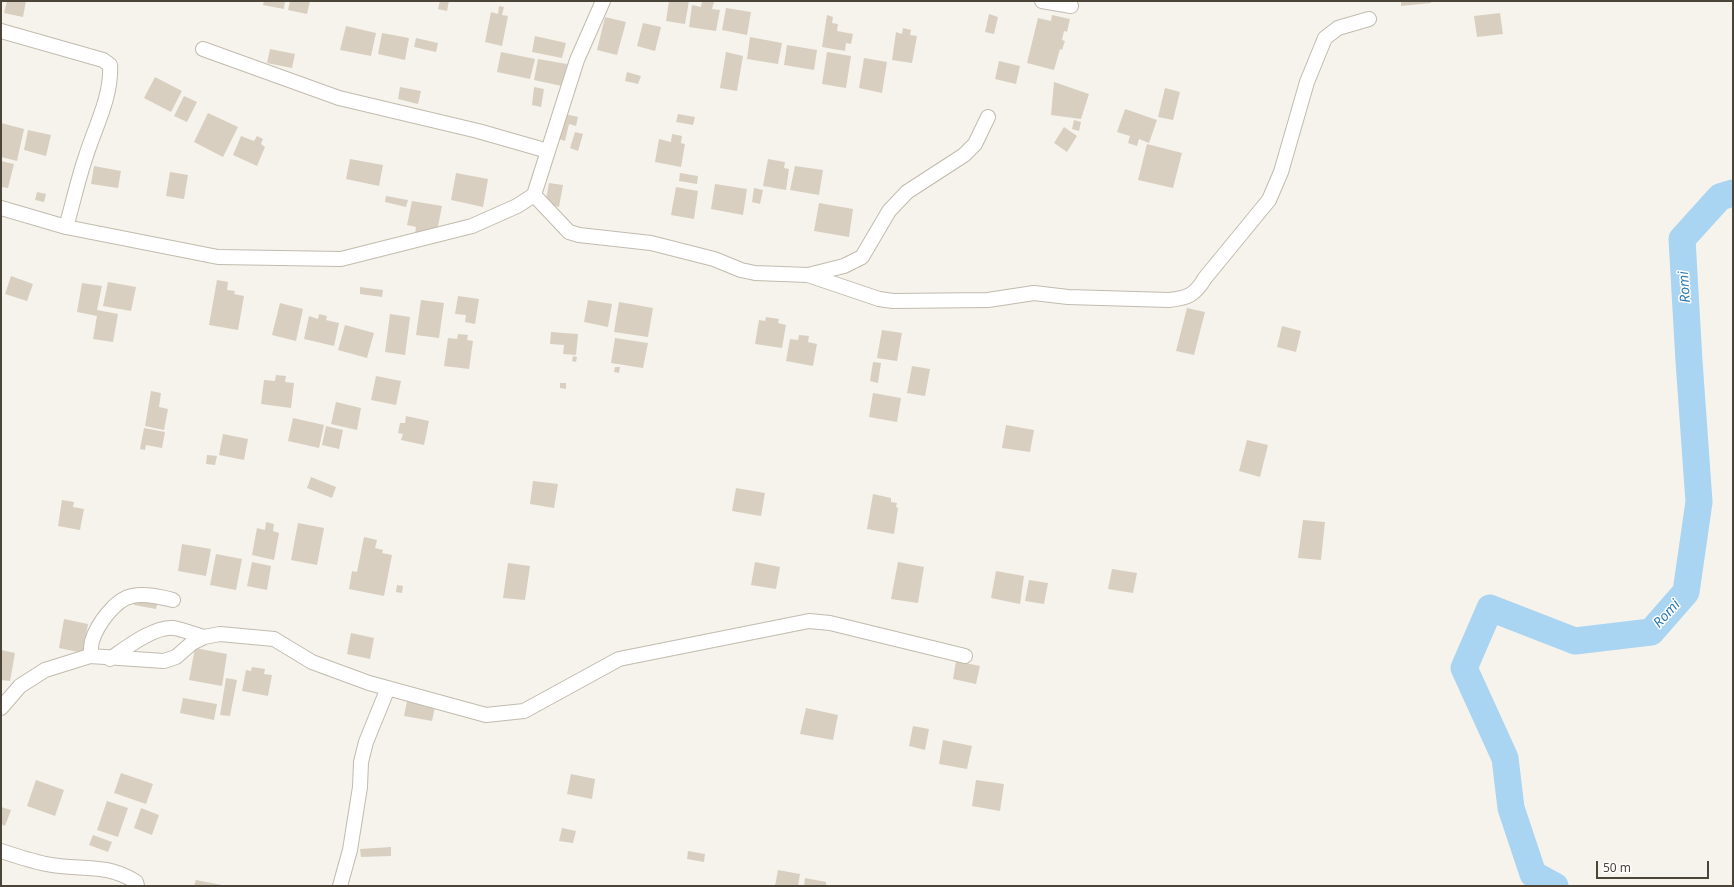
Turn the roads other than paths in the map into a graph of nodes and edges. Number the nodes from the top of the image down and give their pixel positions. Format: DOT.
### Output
graph roads {
  1 [pos="603,1"];
  2 [pos="1042,1"];
  3 [pos="1071,6"];
  4 [pos="1369,19"];
  5 [pos="1,31"];
  6 [pos="203,49"];
  7 [pos="988,117"];
  8 [pos="548,151"];
  9 [pos="534,195"];
  10 [pos="1,208"];
  11 [pos="66,227"];
  12 [pos="808,275"];
  13 [pos="173,600"];
  14 [pos="204,637"];
  15 [pos="90,656"];
  16 [pos="965,656"];
  17 [pos="110,659"];
  18 [pos="388,688"];
  19 [pos="1,708"];
  20 [pos="1,851"];
  21 [pos="137,886"];
  22 [pos="340,886"];
  1 -- 8 [label="street"];
  2 -- 3 [label="street"];
  4 -- 12 [label="street"];
  5 -- 11 [label="street"];
  6 -- 8 [label="street"];
  7 -- 12 [label="street"];
  8 -- 9 [label="street"];
  9 -- 11 [label="street"];
  9 -- 12 [label="street"];
  10 -- 11 [label="street"];
  13 -- 15 [label="street"];
  14 -- 17 [label="street"];
  14 -- 17 [label="street"];
  14 -- 18 [label="street"];
  15 -- 17 [label="street"];
  15 -- 19 [label="street"];
  16 -- 18 [label="street"];
  18 -- 22 [label="street"];
  20 -- 21 [label="street"];
}
